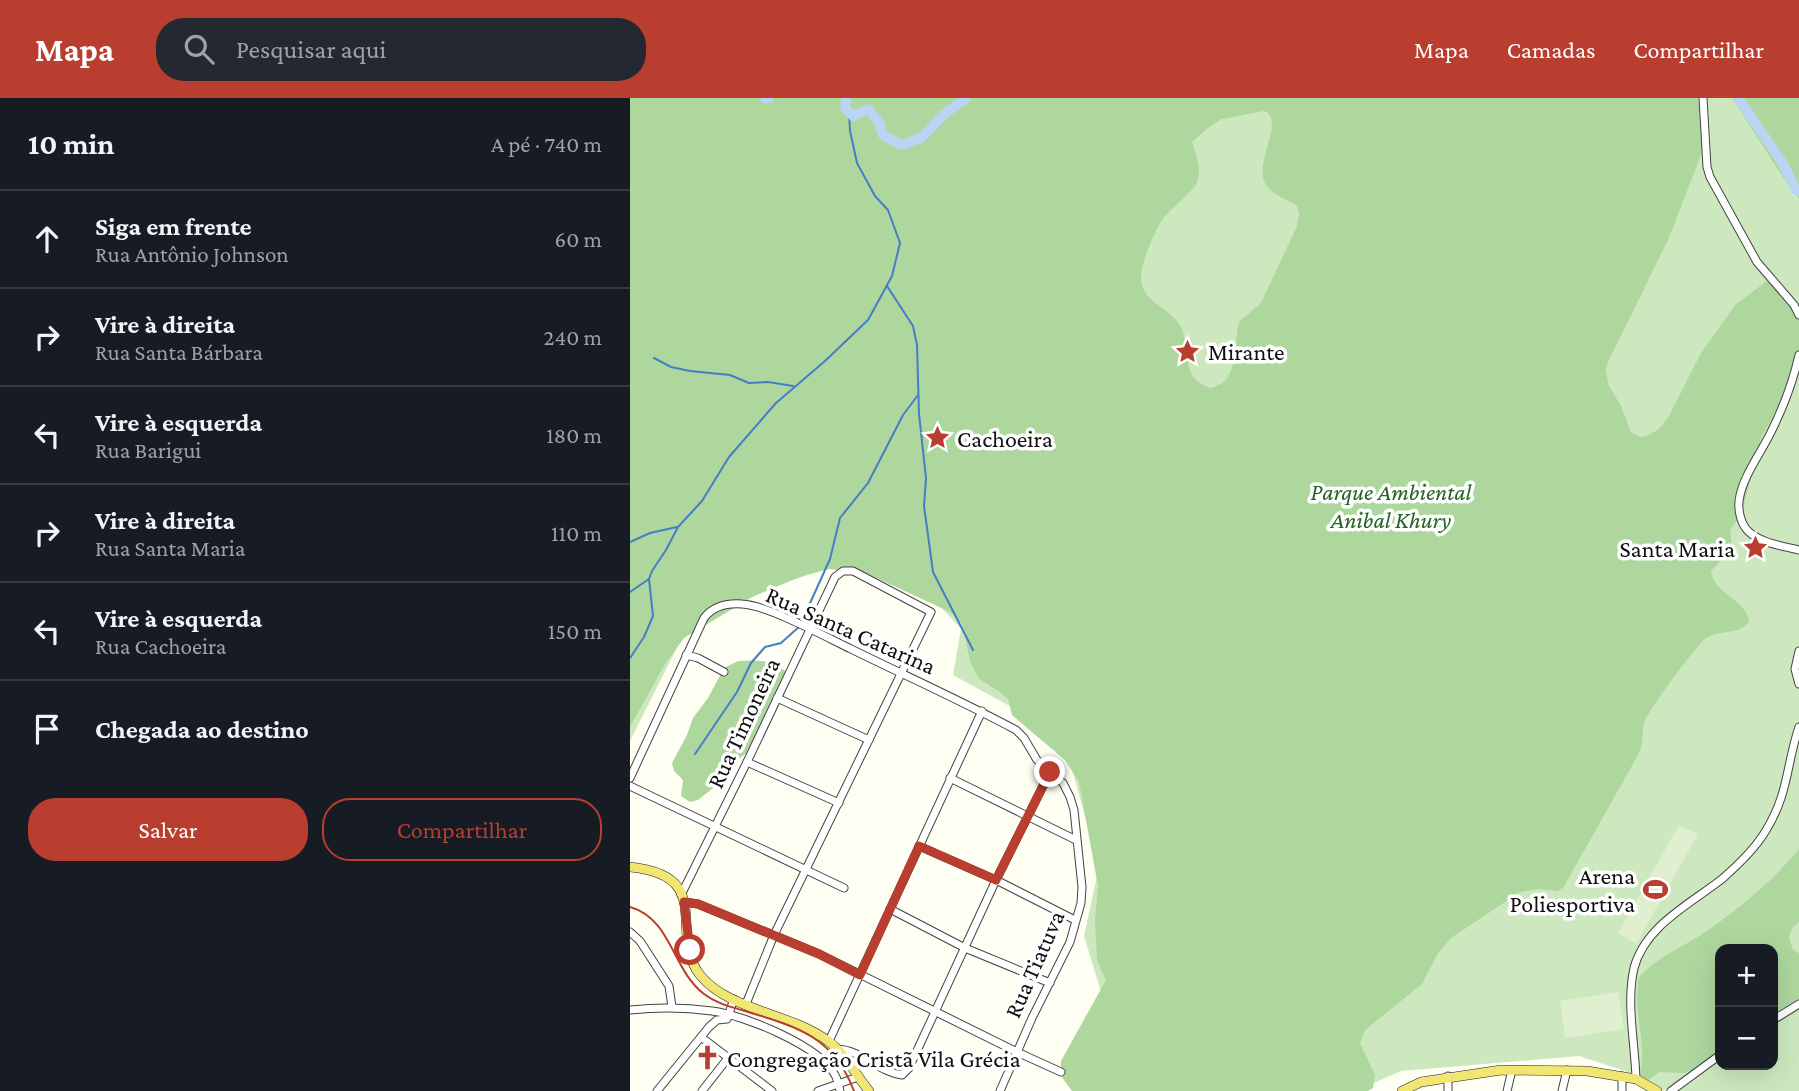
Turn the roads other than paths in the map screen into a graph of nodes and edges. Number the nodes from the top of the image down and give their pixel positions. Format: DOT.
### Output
graph roads {
  1 [pos="1703,98"];
  2 [pos="1799,315"];
  3 [pos="1799,355"];
  4 [pos="1799,550"];
  5 [pos="810,628"];
  6 [pos="1799,651"];
  7 [pos="686,656"];
  8 [pos="724,671"];
  9 [pos="901,673"];
  10 [pos="1799,684"];
  11 [pos="777,698"];
  12 [pos="982,711"];
  13 [pos="1799,727"];
  14 [pos="869,740"];
  15 [pos="747,762"];
  16 [pos="1050,772"];
  17 [pos="630,778"];
  18 [pos="950,778"];
  19 [pos="630,786"];
  20 [pos="839,803"];
  21 [pos="1029,816"];
  22 [pos="715,827"];
  23 [pos="1076,840"];
  24 [pos="919,846"];
  25 [pos="630,867"];
  26 [pos="807,870"];
  27 [pos="996,880"];
  28 [pos="844,888"];
  29 [pos="683,898"];
  30 [pos="890,909"];
  31 [pos="1075,920"];
  32 [pos="631,934"];
  33 [pos="774,935"];
  34 [pos="965,948"];
  35 [pos="860,975"];
  36 [pos="1050,983"];
  37 [pos="734,999"];
  38 [pos="746,1004"];
  39 [pos="1799,1004"];
  40 [pos="672,1007"];
  41 [pos="630,1010"];
  42 [pos="936,1012"];
  43 [pos="729,1015"];
  44 [pos="1778,1017"];
  45 [pos="701,1037"];
  46 [pos="828,1041"];
  47 [pos="837,1049"];
  48 [pos="1017,1052"];
  49 [pos="728,1058"];
  50 [pos="1715,1059"];
  51 [pos="1513,1070"];
  52 [pos="1567,1070"];
  53 [pos="1061,1072"];
  54 [pos="1448,1076"];
  55 [pos="1622,1076"];
  56 [pos="858,1077"];
  57 [pos="1636,1079"];
  58 [pos="839,1087"];
  59 [pos="657,1091"];
  60 [pos="702,1091"];
  61 [pos="772,1091"];
  62 [pos="818,1091"];
  63 [pos="869,1091"];
  64 [pos="1000,1091"];
  65 [pos="1402,1091"];
  66 [pos="1448,1091"];
  67 [pos="1507,1091"];
  68 [pos="1562,1091"];
  69 [pos="1622,1091"];
  70 [pos="1657,1091"];
  71 [pos="1671,1091"];
  1 -- 2 [label="street"];
  3 -- 4 [label="street"];
  5 -- 7 [label="street, Rua Santa Catarina"];
  5 -- 9 [label="street, Rua Santa Catarina"];
  5 -- 9 [label="street, Rua Timoneira"];
  5 -- 11 [label="street, Rua Timoneira"];
  6 -- 10 [label="street"];
  7 -- 8 [label="street"];
  7 -- 17 [label="street, Rua Santa Catarina"];
  9 -- 12 [label="street, Rua Santa Catarina"];
  9 -- 14 [label="street"];
  11 -- 14 [label="street"];
  11 -- 15 [label="street, Rua Timoneira"];
  12 -- 16 [label="street, Rua Santa Catarina"];
  12 -- 18 [label="street"];
  13 -- 57 [label="street"];
  14 -- 20 [label="street"];
  15 -- 20 [label="street"];
  15 -- 22 [label="street, Rua Timoneira"];
  16 -- 21 [label="street"];
  16 -- 23 [label="street, Rua Tiatuva"];
  18 -- 21 [label="street"];
  18 -- 24 [label="street"];
  19 -- 22 [label="street"];
  20 -- 26 [label="street"];
  21 -- 23 [label="street"];
  21 -- 27 [label="street"];
  22 -- 26 [label="street"];
  22 -- 29 [label="street, Rua Timoneira"];
  23 -- 31 [label="street, Rua Tiatuva"];
  24 -- 27 [label="street"];
  24 -- 30 [label="street"];
  25 -- 29 [label="main road"];
  26 -- 28 [label="street"];
  26 -- 33 [label="street"];
  27 -- 31 [label="street"];
  27 -- 34 [label="street"];
  29 -- 33 [label="street"];
  29 -- 37 [label="main road"];
  30 -- 34 [label="street"];
  30 -- 35 [label="street"];
  31 -- 36 [label="street, Rua Tiatuva"];
  32 -- 40 [label="street"];
  33 -- 35 [label="street"];
  33 -- 38 [label="street"];
  34 -- 36 [label="street"];
  34 -- 42 [label="street"];
  35 -- 42 [label="street"];
  35 -- 46 [label="street"];
  36 -- 48 [label="street, Rua Tiatuva"];
  37 -- 38 [label="main road"];
  37 -- 43 [label="street"];
  38 -- 46 [label="main road"];
  39 -- 44 [label="street"];
  40 -- 41 [label="street"];
  40 -- 43 [label="street"];
  42 -- 47 [label="street"];
  42 -- 48 [label="street"];
  43 -- 45 [label="street"];
  43 -- 58 [label="street"];
  45 -- 49 [label="street"];
  45 -- 59 [label="street"];
  46 -- 47 [label="main road"];
  47 -- 56 [label="main road"];
  48 -- 53 [label="street"];
  48 -- 64 [label="street, Rua Tiatuva"];
  49 -- 60 [label="street"];
  49 -- 61 [label="street"];
  50 -- 71 [label="street"];
  51 -- 52 [label="main road"];
  51 -- 54 [label="main road"];
  51 -- 67 [label="street"];
  52 -- 55 [label="main road"];
  52 -- 68 [label="street"];
  54 -- 65 [label="main road"];
  54 -- 66 [label="street"];
  55 -- 57 [label="main road"];
  55 -- 69 [label="street"];
  56 -- 58 [label="street"];
  56 -- 63 [label="main road"];
  57 -- 70 [label="main road"];
  58 -- 62 [label="street"];
}
